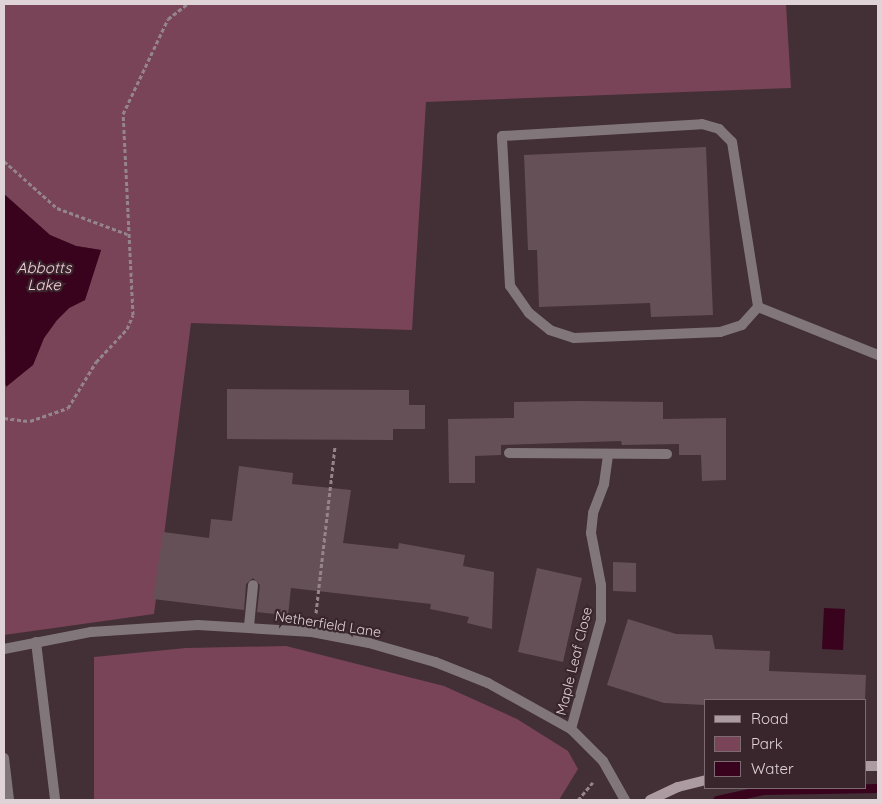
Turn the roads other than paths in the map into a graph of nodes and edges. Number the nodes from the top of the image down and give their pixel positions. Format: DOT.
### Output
graph roads {
  1 [pos="758,307"];
  2 [pos="878,355"];
  3 [pos="509,453"];
  4 [pos="608,454"];
  5 [pos="666,454"];
  6 [pos="253,585"];
  7 [pos="249,626"];
  8 [pos="36,642"];
  9 [pos="4,649"];
  10 [pos="571,728"];
  11 [pos="4,758"];
  12 [pos="704,780"];
  13 [pos="9,800"];
  14 [pos="56,800"];
  15 [pos="625,800"];
  16 [pos="650,800"];
  1 -- 1 [label="street"];
  1 -- 2 [label="street"];
  3 -- 4 [label="street"];
  4 -- 5 [label="street"];
  4 -- 10 [label="street, Maple Leaf Close"];
  6 -- 7 [label="street"];
  7 -- 8 [label="street, Netherfield Lane"];
  7 -- 10 [label="street, Netherfield Lane"];
  8 -- 9 [label="street, Netherfield Lane"];
  8 -- 14 [label="street"];
  10 -- 15 [label="street, Netherfield Lane"];
  11 -- 13 [label="street"];
  12 -- 16 [label="main road"];
}
